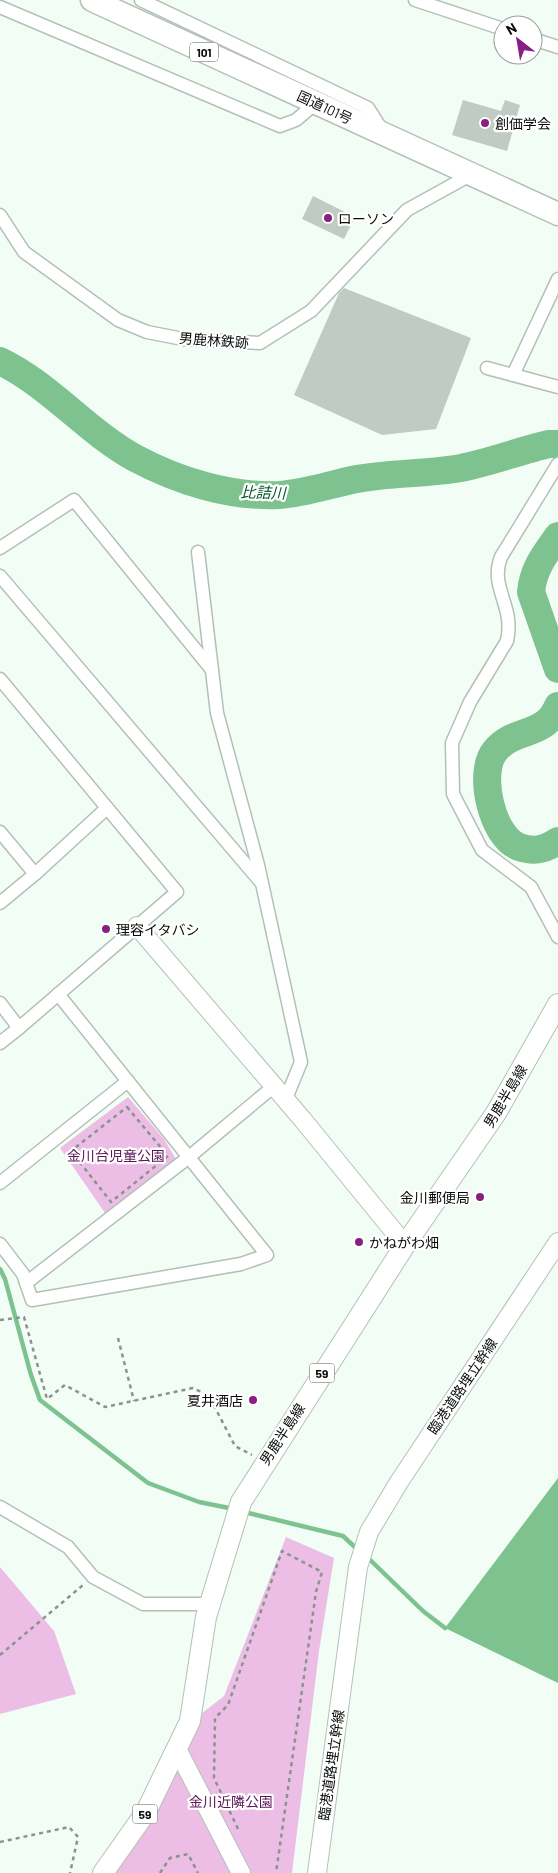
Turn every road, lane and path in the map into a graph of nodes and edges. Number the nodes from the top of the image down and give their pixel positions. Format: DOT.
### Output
graph roads {
  1 [pos="92,0"];
  2 [pos="141,0"];
  3 [pos="415,0"];
  4 [pos="2,9"];
  5 [pos="493,26"];
  6 [pos="543,42"];
  7 [pos="558,47"];
  8 [pos="316,103"];
  9 [pos="385,135"];
  10 [pos="472,174"];
  11 [pos="558,214"];
  12 [pos="0,215"];
  13 [pos="558,279"];
  14 [pos="487,368"];
  15 [pos="512,375"];
  16 [pos="558,387"];
  17 [pos="558,464"];
  18 [pos="0,548"];
  19 [pos="198,552"];
  20 [pos="0,576"];
  21 [pos="212,670"];
  22 [pos="0,679"];
  23 [pos="107,808"];
  24 [pos="0,832"];
  25 [pos="34,874"];
  26 [pos="262,883"];
  27 [pos="0,903"];
  28 [pos="137,926"];
  29 [pos="558,937"];
  30 [pos="58,994"];
  31 [pos="0,1003"];
  32 [pos="558,1004"];
  33 [pos="19,1028"];
  34 [pos="0,1043"];
  35 [pos="128,1081"];
  36 [pos="273,1087"];
  37 [pos="285,1100"];
  38 [pos="71,1152"];
  39 [pos="189,1157"];
  40 [pos="0,1184"];
  41 [pos="558,1242"];
  42 [pos="0,1244"];
  43 [pos="405,1245"];
  44 [pos="26,1283"];
  45 [pos="0,1320"];
  46 [pos="118,1338"];
  47 [pos="134,1401"];
  48 [pos="264,1462"];
  49 [pos="0,1507"];
  50 [pos="93,1577"];
  51 [pos="209,1604"];
  52 [pos="0,1655"];
  53 [pos="177,1749"];
  54 [pos="239,1830"];
  55 [pos="0,1842"];
  56 [pos="70,1873"];
  57 [pos="103,1873"];
  58 [pos="160,1873"];
  59 [pos="198,1873"];
  60 [pos="241,1873"];
  61 [pos="276,1873"];
  62 [pos="317,1873"];
  1 -- 8 [label="highway, 国道101号 / 101"];
  2 -- 9 [label="street"];
  3 -- 5 [label="street"];
  4 -- 8 [label="street"];
  6 -- 7 [label="street"];
  8 -- 9 [label="highway, 国道101号 / 101"];
  9 -- 10 [label="highway, 国道101号 / 101"];
  10 -- 11 [label="highway, 国道101号 / 101"];
  10 -- 12 [label="street, 男鹿林鉄跡"];
  13 -- 15 [label="street"];
  14 -- 15 [label="street"];
  15 -- 16 [label="street"];
  17 -- 29 [label="street"];
  18 -- 21 [label="street"];
  19 -- 21 [label="street"];
  20 -- 26 [label="street"];
  21 -- 26 [label="street"];
  22 -- 23 [label="street"];
  23 -- 25 [label="street"];
  23 -- 28 [label="street"];
  24 -- 25 [label="street"];
  25 -- 27 [label="street"];
  26 -- 37 [label="street"];
  28 -- 30 [label="street"];
  28 -- 36 [label="street"];
  30 -- 33 [label="street"];
  30 -- 35 [label="street"];
  31 -- 33 [label="street"];
  32 -- 43 [label="main road, 男鹿半島線 / 59"];
  33 -- 34 [label="street"];
  35 -- 39 [label="street"];
  35 -- 40 [label="street"];
  36 -- 37 [label="street"];
  36 -- 39 [label="street"];
  37 -- 43 [label="street"];
  38 -- 38 [label="path"];
  39 -- 44 [label="street"];
  39 -- 44 [label="street"];
  41 -- 62 [label="street, 臨港道路埋立幹線"];
  42 -- 44 [label="street"];
  43 -- 48 [label="main road, 男鹿半島線 / 59"];
  45 -- 47 [label="path"];
  46 -- 47 [label="path"];
  47 -- 48 [label="path"];
  48 -- 51 [label="main road, 男鹿半島線 / 59"];
  49 -- 50 [label="street"];
  50 -- 51 [label="street"];
  50 -- 52 [label="path"];
  51 -- 53 [label="main road, 男鹿半島線 / 59"];
  53 -- 57 [label="main road, 男鹿半島線 / 59"];
  53 -- 60 [label="street"];
  54 -- 61 [label="path"];
  55 -- 56 [label="path"];
  58 -- 59 [label="path"];
}
